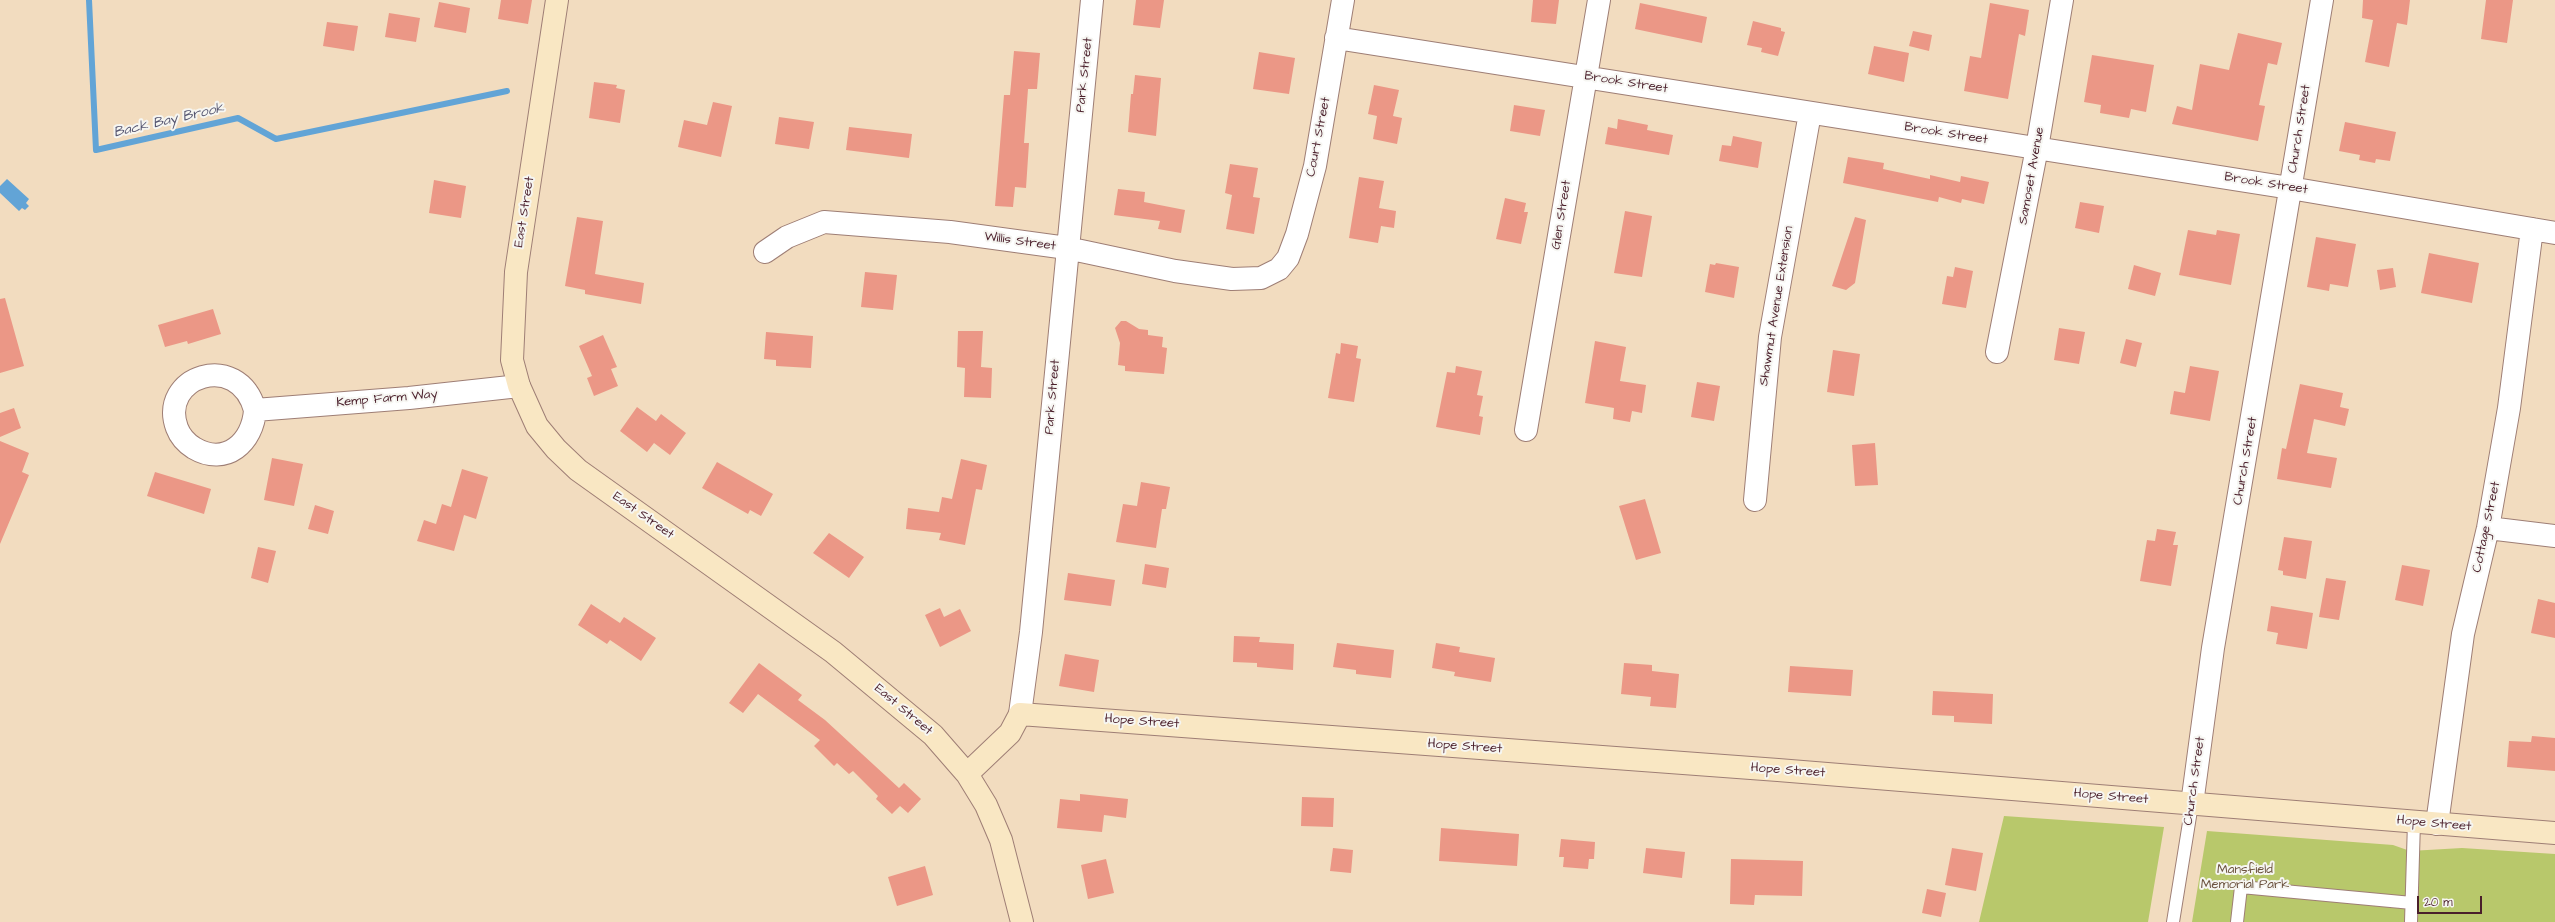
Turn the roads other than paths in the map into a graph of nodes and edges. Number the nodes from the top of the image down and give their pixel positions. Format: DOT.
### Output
graph roads {
  1 [pos="557,0"];
  2 [pos="1092,0"];
  3 [pos="1343,0"];
  4 [pos="1599,0"];
  5 [pos="2062,0"];
  6 [pos="2322,0"];
  7 [pos="1336,38"];
  8 [pos="1584,76"];
  9 [pos="1810,112"];
  10 [pos="2037,148"];
  11 [pos="2290,188"];
  12 [pos="2532,229"];
  13 [pos="2555,233"];
  14 [pos="1067,248"];
  15 [pos="765,252"];
  16 [pos="1278,269"];
  17 [pos="1997,352"];
  18 [pos="519,386"];
  19 [pos="255,410"];
  20 [pos="1526,430"];
  21 [pos="1755,500"];
  22 [pos="2488,528"];
  23 [pos="2555,536"];
  24 [pos="1020,714"];
  25 [pos="967,774"];
  26 [pos="2192,804"];
  27 [pos="2414,822"];
  28 [pos="2437,824"];
  29 [pos="2555,833"];
  30 [pos="2412,903"];
  31 [pos="1022,922"];
  32 [pos="2173,922"];
  33 [pos="2237,922"];
  34 [pos="2411,922"];
  1 -- 18 [label="main road, East Street"];
  2 -- 14 [label="street, Park Street"];
  3 -- 7 [label="street, Court Street"];
  4 -- 8 [label="street, Glen Street"];
  5 -- 10 [label="street, Samoset Avenue"];
  6 -- 11 [label="street, Church Street"];
  7 -- 8 [label="street, Brook Street"];
  7 -- 16 [label="street, Court Street"];
  8 -- 9 [label="street, Brook Street"];
  8 -- 20 [label="street, Glen Street"];
  9 -- 10 [label="street, Brook Street"];
  9 -- 21 [label="street, Shawmut Avenue Extension"];
  10 -- 11 [label="street, Brook Street"];
  10 -- 17 [label="street, Samoset Avenue"];
  11 -- 12 [label="street, Brook Street"];
  11 -- 26 [label="street, Church Street"];
  12 -- 13 [label="street, Brook Street"];
  12 -- 22 [label="street, Cottage Street"];
  14 -- 15 [label="street, Willis Street"];
  14 -- 16 [label="street, Willis Street"];
  14 -- 24 [label="street, Park Street"];
  18 -- 19 [label="street, Kemp Farm Way"];
  18 -- 25 [label="main road, East Street"];
  22 -- 23 [label="street"];
  22 -- 28 [label="street, Cottage Street"];
  24 -- 25 [label="main road, Park Street"];
  24 -- 26 [label="main road, Hope Street"];
  25 -- 31 [label="main road, East Street"];
  26 -- 27 [label="main road, Hope Street"];
  26 -- 32 [label="lane, Church Street"];
  27 -- 28 [label="main road, Hope Street"];
  27 -- 30 [label="lane"];
  28 -- 29 [label="main road, Hope Street"];
  30 -- 33 [label="lane"];
  30 -- 34 [label="lane"];
}
